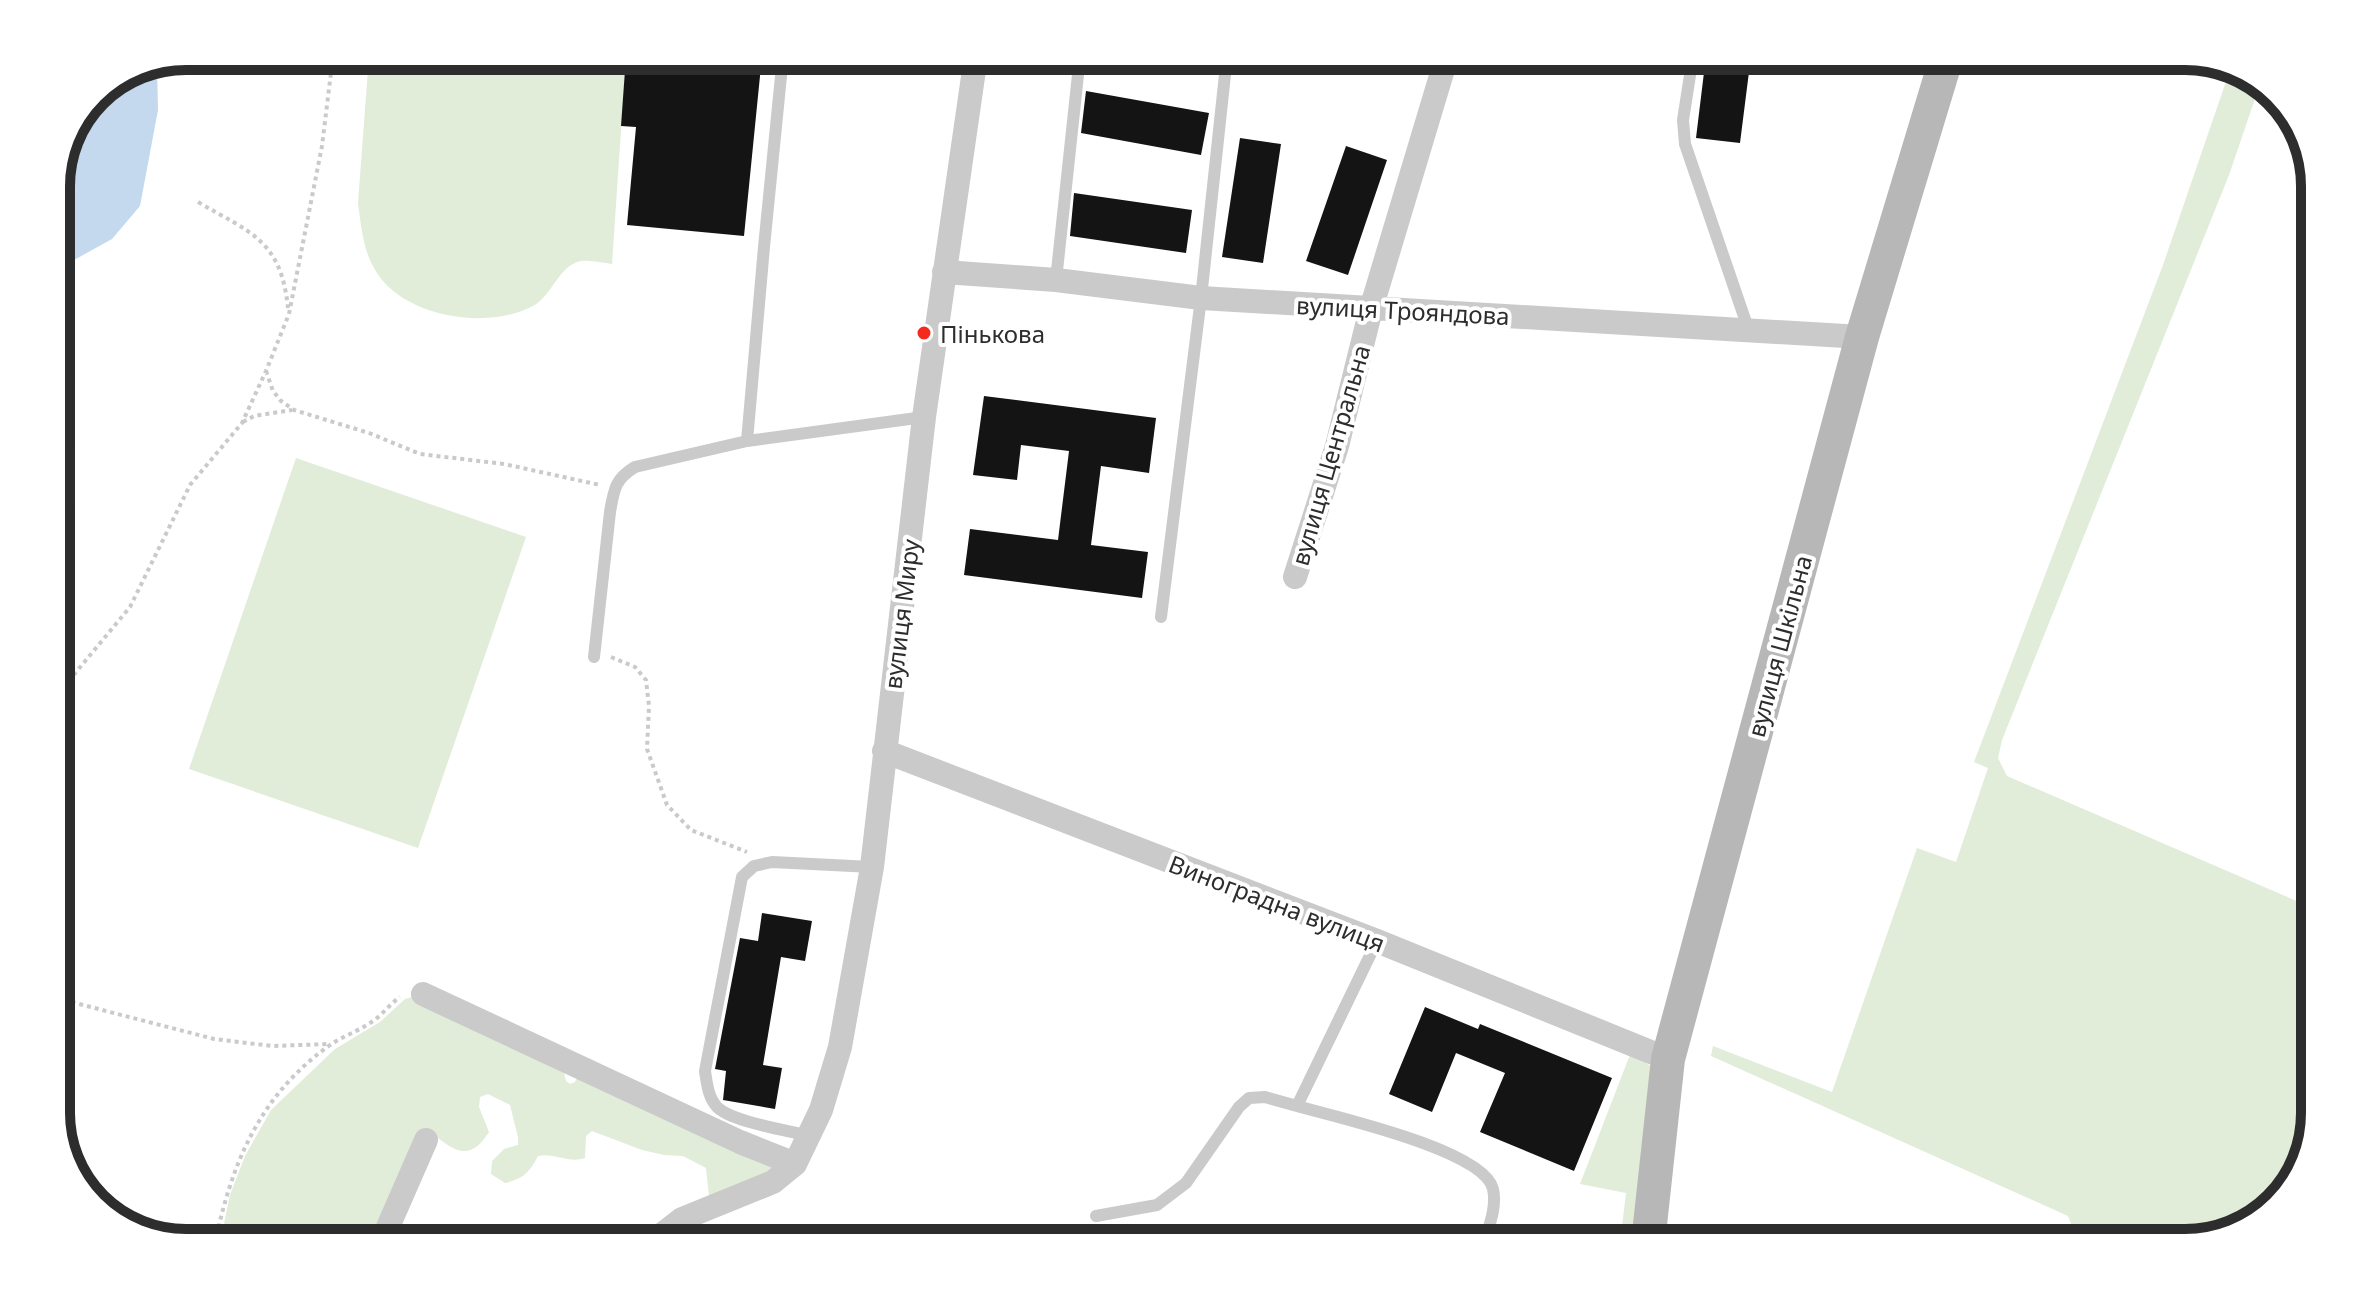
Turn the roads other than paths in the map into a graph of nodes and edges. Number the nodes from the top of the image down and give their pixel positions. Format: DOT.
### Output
graph roads {
  1 [pos="782,70"];
  2 [pos="974,70"];
  3 [pos="1078,70"];
  4 [pos="1225,70"];
  5 [pos="1443,70"];
  6 [pos="1691,70"];
  7 [pos="1943,70"];
  8 [pos="944,272"];
  9 [pos="1056,280"];
  10 [pos="1201,298"];
  11 [pos="1371,309"];
  12 [pos="1749,331"];
  13 [pos="1862,337"];
  14 [pos="924,417"];
  15 [pos="747,441"];
  16 [pos="1295,577"];
  17 [pos="1161,617"];
  18 [pos="594,657"];
  19 [pos="884,751"];
  20 [pos="872,867"];
  21 [pos="1377,941"];
  22 [pos="423,994"];
  23 [pos="1668,1059"];
  24 [pos="1297,1106"];
  25 [pos="809,1136"];
  26 [pos="426,1140"];
  27 [pos="795,1164"];
  28 [pos="1096,1216"];
  29 [pos="387,1229"];
  30 [pos="669,1229"];
  31 [pos="1488,1229"];
  32 [pos="1650,1229"];
  1 -- 15 [label="lane"];
  2 -- 8 [label="street, вулиця Миру"];
  3 -- 9 [label="lane"];
  4 -- 10 [label="lane"];
  5 -- 11 [label="street, вулиця Центральна"];
  6 -- 12 [label="lane"];
  7 -- 13 [label="street, вулиця Шкільна"];
  8 -- 9 [label="street, вулиця Трояндова"];
  8 -- 14 [label="street, вулиця Миру"];
  9 -- 10 [label="street, вулиця Трояндова"];
  10 -- 11 [label="street, вулиця Трояндова"];
  10 -- 17 [label="lane"];
  11 -- 12 [label="street, вулиця Трояндова"];
  11 -- 16 [label="street, вулиця Центральна"];
  12 -- 13 [label="street, вулиця Трояндова"];
  13 -- 23 [label="street, вулиця Шкільна"];
  14 -- 15 [label="lane"];
  14 -- 19 [label="street, вулиця Миру"];
  15 -- 18 [label="lane"];
  19 -- 20 [label="street, вулиця Миру"];
  19 -- 21 [label="street, Виноградна вулиця"];
  20 -- 25 [label="street, вулиця Миру"];
  20 -- 25 [label="lane"];
  21 -- 23 [label="street, Виноградна вулиця"];
  21 -- 24 [label="lane"];
  22 -- 27 [label="street"];
  23 -- 32 [label="street, вулиця Шкільна"];
  24 -- 28 [label="lane"];
  24 -- 31 [label="lane"];
  25 -- 27 [label="street, вулиця Миру"];
  26 -- 29 [label="street"];
  27 -- 30 [label="street, вулиця Миру"];
}
